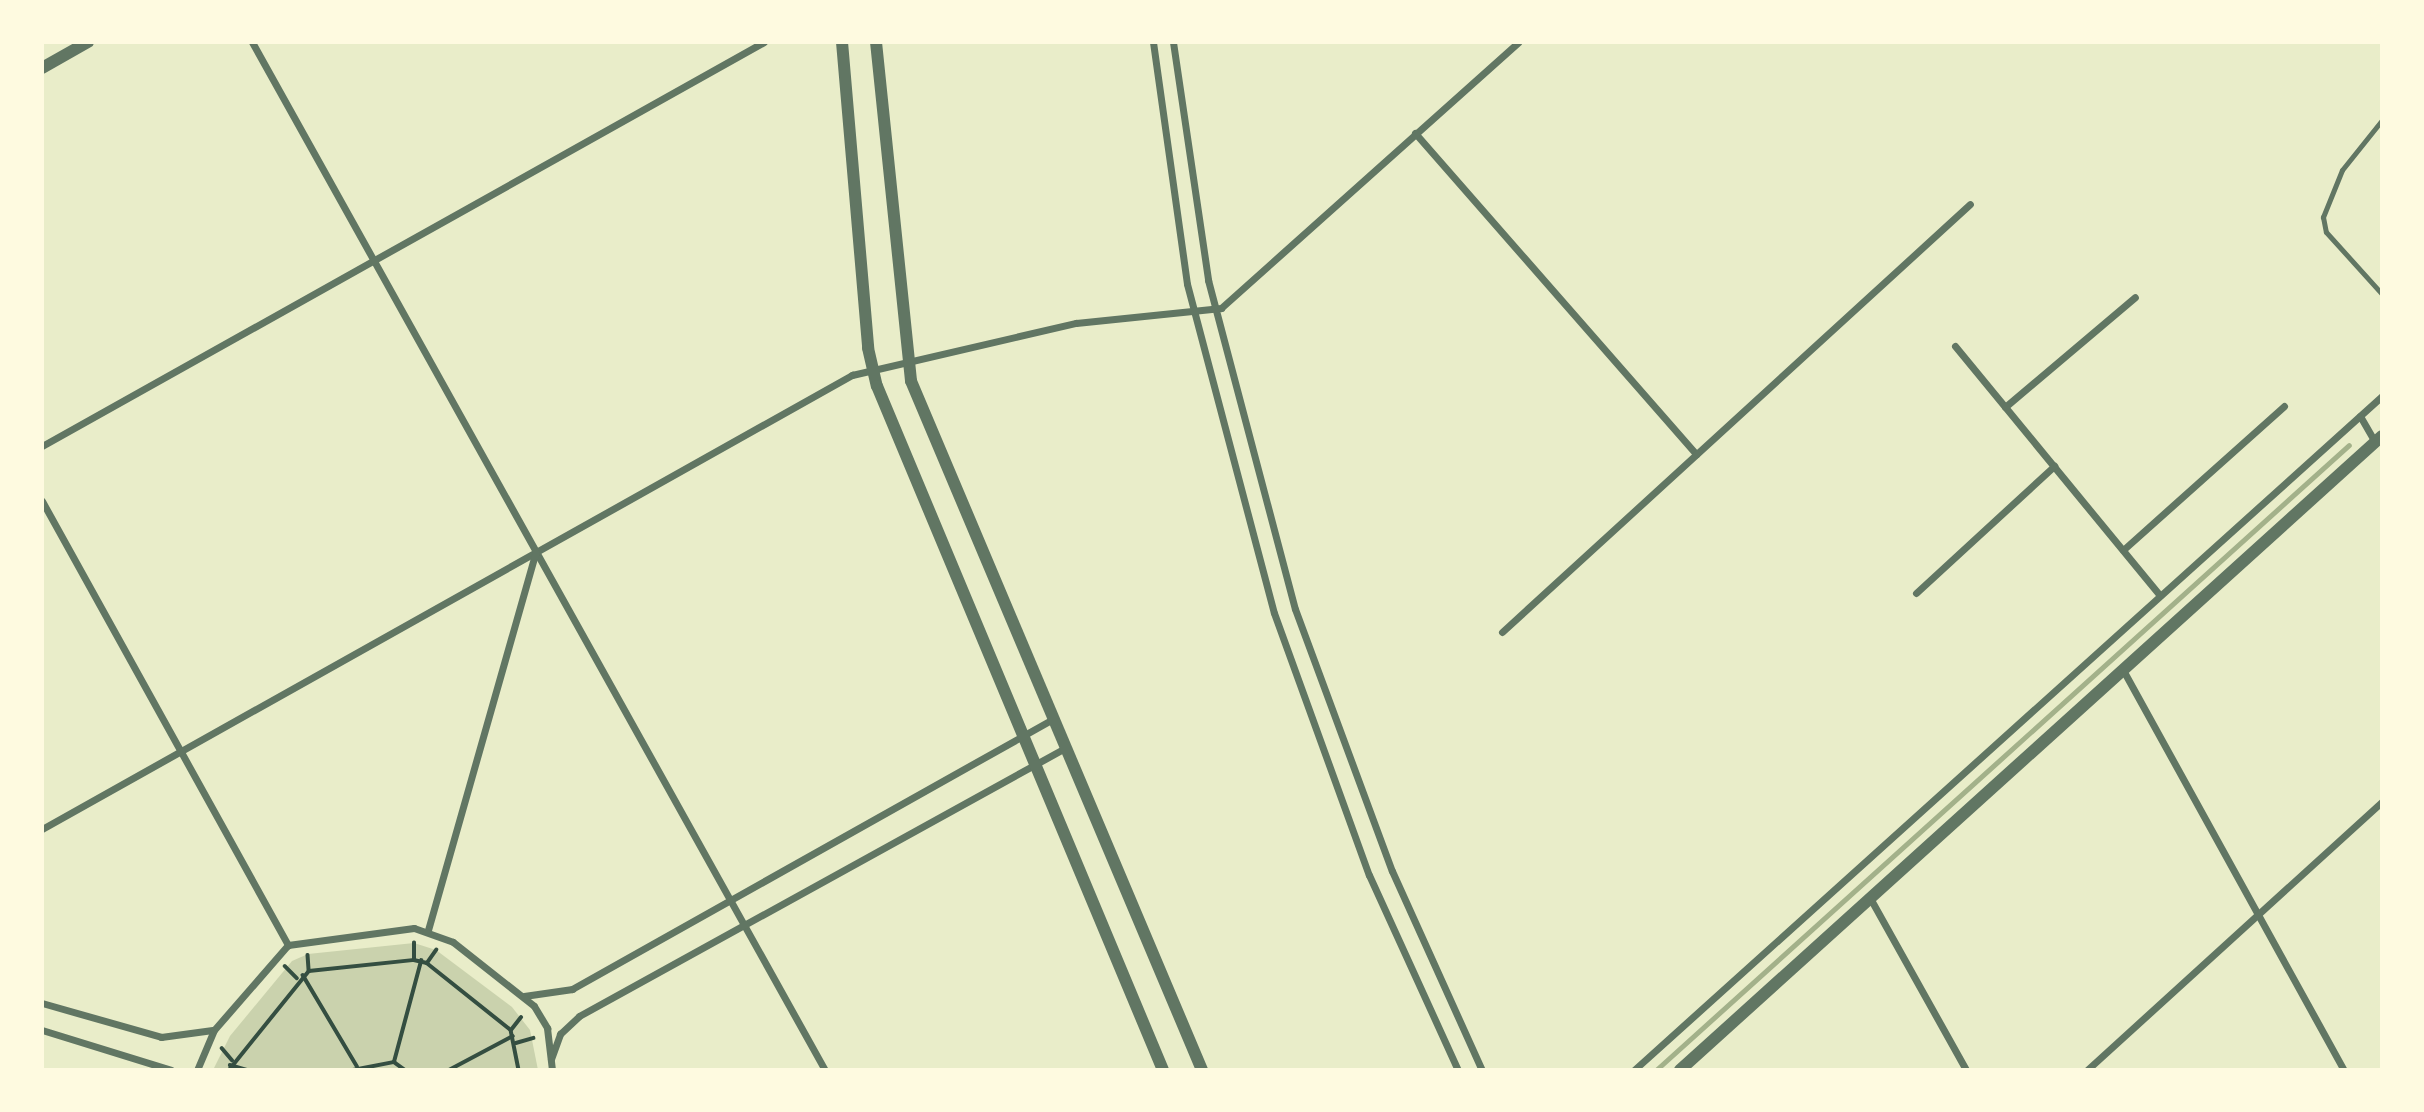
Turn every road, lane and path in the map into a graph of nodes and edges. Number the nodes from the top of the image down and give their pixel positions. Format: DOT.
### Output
graph roads {
  1 [pos="88,42"];
  2 [pos="252,42"];
  3 [pos="764,42"];
  4 [pos="842,42"];
  5 [pos="876,42"];
  6 [pos="1153,42"];
  7 [pos="1173,42"];
  8 [pos="1518,42"];
  9 [pos="42,68"];
  10 [pos="2382,120"];
  11 [pos="1415,133"];
  12 [pos="1969,204"];
  13 [pos="373,260"];
  14 [pos="2382,294"];
  15 [pos="2136,297"];
  16 [pos="1215,311"];
  17 [pos="1195,315"];
  18 [pos="1955,346"];
  19 [pos="905,360"];
  20 [pos="872,368"];
  21 [pos="2382,396"];
  22 [pos="2284,406"];
  23 [pos="2005,407"];
  24 [pos="2360,416"];
  25 [pos="2380,444"];
  26 [pos="42,446"];
  27 [pos="1696,454"];
  28 [pos="2054,466"];
  29 [pos="42,501"];
  30 [pos="2123,550"];
  31 [pos="536,552"];
  32 [pos="1916,593"];
  33 [pos="2161,596"];
  34 [pos="1502,632"];
  35 [pos="2123,670"];
  36 [pos="1053,719"];
  37 [pos="1022,736"];
  38 [pos="1065,748"];
  39 [pos="181,751"];
  40 [pos="1034,765"];
  41 [pos="2382,802"];
  42 [pos="42,829"];
  43 [pos="1870,898"];
  44 [pos="730,900"];
  45 [pos="2258,915"];
  46 [pos="745,925"];
  47 [pos="428,930"];
  48 [pos="414,943"];
  49 [pos="288,945"];
  50 [pos="436,950"];
  51 [pos="307,954"];
  52 [pos="414,960"];
  53 [pos="421,961"];
  54 [pos="427,963"];
  55 [pos="285,967"];
  56 [pos="309,971"];
  57 [pos="303,975"];
  58 [pos="297,978"];
  59 [pos="524,996"];
  60 [pos="42,1003"];
  61 [pos="521,1017"];
  62 [pos="42,1030"];
  63 [pos="214,1030"];
  64 [pos="511,1030"];
  65 [pos="513,1036"];
  66 [pos="533,1038"];
  67 [pos="516,1043"];
  68 [pos="222,1048"];
  69 [pos="551,1059"];
  70 [pos="394,1062"];
  71 [pos="230,1065"];
  72 [pos="357,1066"];
  73 [pos="171,1070"];
  74 [pos="197,1070"];
  75 [pos="248,1070"];
  76 [pos="353,1070"];
  77 [pos="405,1070"];
  78 [pos="449,1070"];
  79 [pos="519,1070"];
  80 [pos="552,1070"];
  81 [pos="825,1070"];
  82 [pos="1163,1070"];
  83 [pos="1202,1070"];
  84 [pos="1458,1070"];
  85 [pos="1482,1070"];
  86 [pos="1634,1070"];
  87 [pos="1680,1070"];
  88 [pos="1966,1070"];
  89 [pos="2087,1070"];
  90 [pos="2344,1070"];
  1 -- 9 [label="street"];
  2 -- 13 [label="street"];
  3 -- 13 [label="street"];
  4 -- 20 [label="street"];
  5 -- 19 [label="street"];
  6 -- 17 [label="street"];
  7 -- 16 [label="street"];
  8 -- 11 [label="street"];
  10 -- 14 [label="lane"];
  11 -- 16 [label="street"];
  11 -- 27 [label="street"];
  12 -- 27 [label="street"];
  13 -- 26 [label="street"];
  13 -- 31 [label="street"];
  15 -- 23 [label="street"];
  16 -- 17 [label="street"];
  16 -- 85 [label="street"];
  17 -- 19 [label="street"];
  17 -- 84 [label="street"];
  18 -- 23 [label="street"];
  19 -- 20 [label="street"];
  19 -- 36 [label="street"];
  20 -- 31 [label="street"];
  20 -- 37 [label="street"];
  21 -- 24 [label="street"];
  22 -- 30 [label="street"];
  23 -- 28 [label="street"];
  24 -- 25 [label="street"];
  24 -- 33 [label="street"];
  25 -- 35 [label="street"];
  27 -- 34 [label="street"];
  28 -- 30 [label="street"];
  28 -- 32 [label="street"];
  29 -- 39 [label="street"];
  30 -- 33 [label="street"];
  31 -- 39 [label="street"];
  31 -- 44 [label="street"];
  31 -- 47 [label="street"];
  33 -- 86 [label="street"];
  35 -- 43 [label="street"];
  35 -- 45 [label="street"];
  36 -- 37 [label="street"];
  36 -- 38 [label="street"];
  37 -- 40 [label="street"];
  37 -- 44 [label="street"];
  38 -- 40 [label="street"];
  38 -- 83 [label="street"];
  39 -- 42 [label="street"];
  39 -- 49 [label="street"];
  40 -- 46 [label="street"];
  40 -- 82 [label="street"];
  41 -- 45 [label="street"];
  43 -- 87 [label="street"];
  43 -- 88 [label="street"];
  44 -- 46 [label="street"];
  44 -- 59 [label="street"];
  45 -- 89 [label="street"];
  45 -- 90 [label="street"];
  46 -- 69 [label="street"];
  46 -- 81 [label="street"];
  47 -- 49 [label="street"];
  47 -- 59 [label="street"];
  48 -- 52 [label="path"];
  49 -- 63 [label="street"];
  50 -- 54 [label="path"];
  51 -- 56 [label="path"];
  52 -- 53 [label="path"];
  52 -- 56 [label="path"];
  53 -- 54 [label="path"];
  53 -- 70 [label="path"];
  54 -- 64 [label="path"];
  55 -- 58 [label="path"];
  56 -- 57 [label="path"];
  57 -- 58 [label="path"];
  57 -- 72 [label="path"];
  58 -- 71 [label="path"];
  59 -- 69 [label="street"];
  60 -- 63 [label="street"];
  61 -- 64 [label="path"];
  62 -- 73 [label="street"];
  63 -- 74 [label="street"];
  64 -- 65 [label="path"];
  65 -- 67 [label="path"];
  65 -- 78 [label="path"];
  66 -- 67 [label="path"];
  67 -- 79 [label="path"];
  68 -- 71 [label="path"];
  69 -- 80 [label="street"];
  70 -- 72 [label="path"];
  70 -- 77 [label="path"];
  71 -- 75 [label="path"];
  72 -- 76 [label="path"];
}
